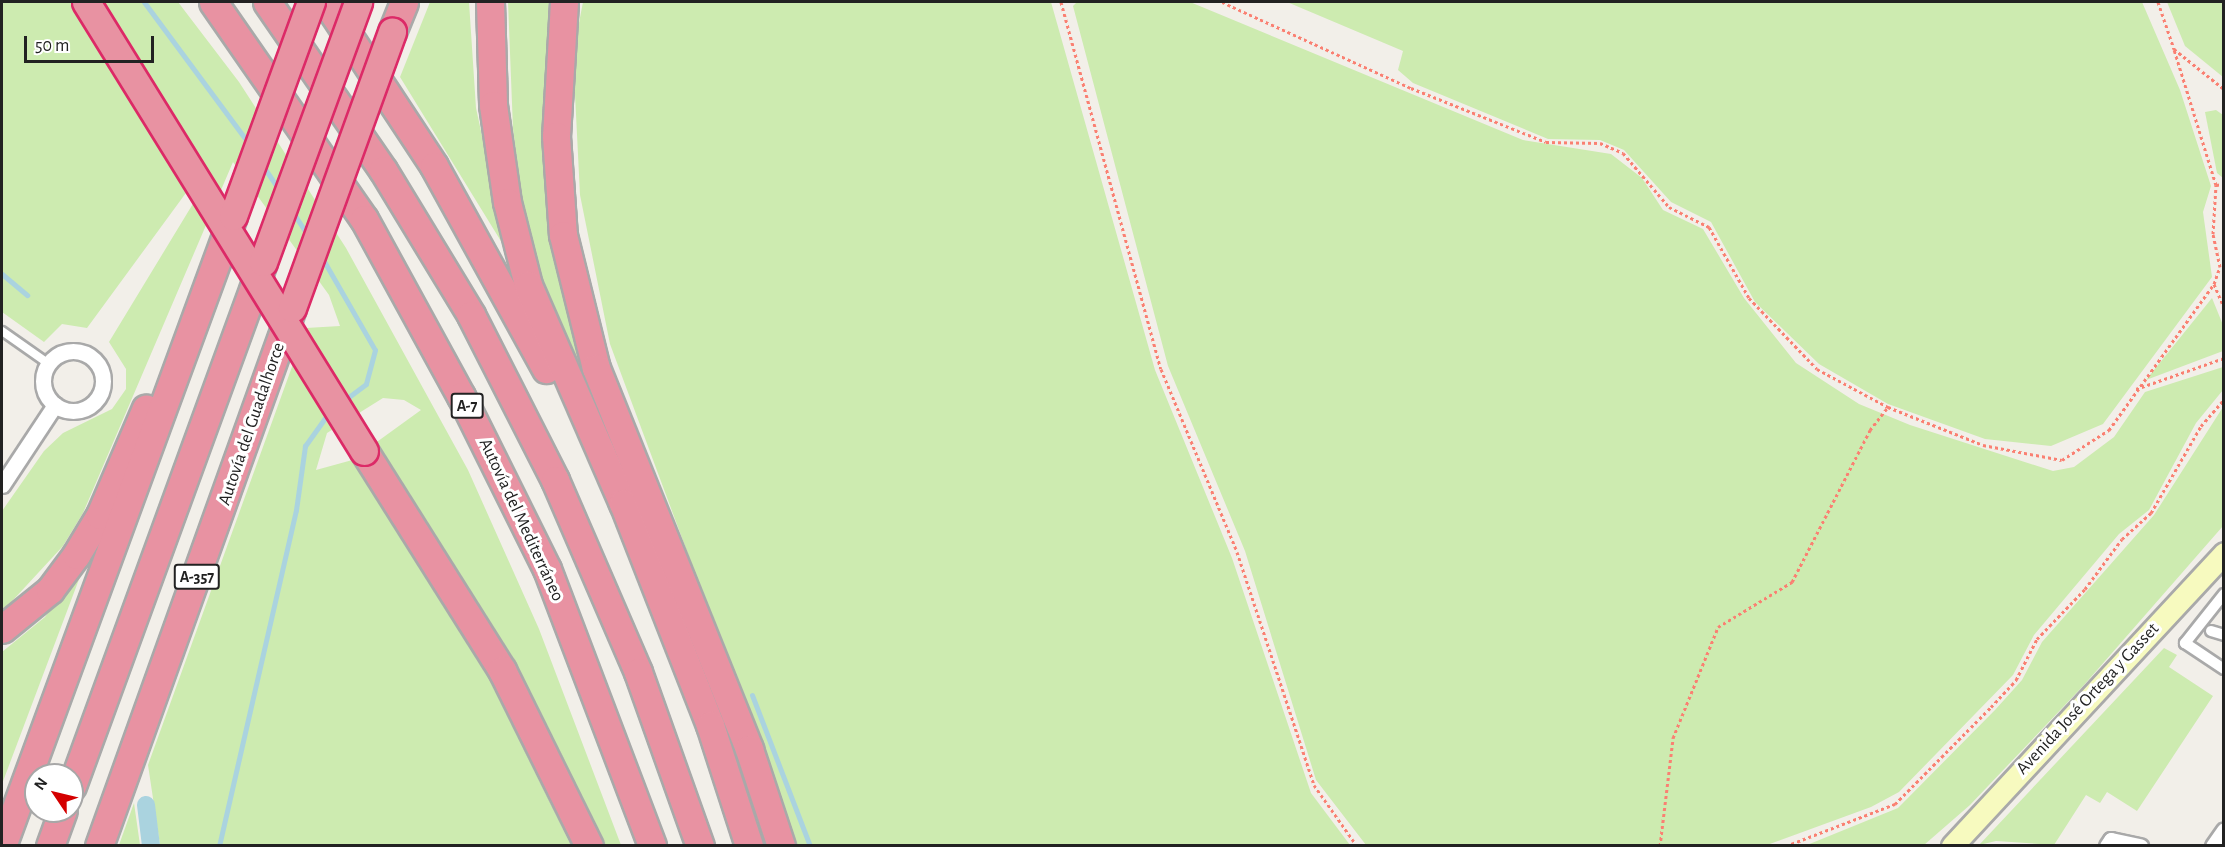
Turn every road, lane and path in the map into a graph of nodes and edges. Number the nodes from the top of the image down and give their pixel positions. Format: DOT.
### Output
graph roads {
  1 [pos="86,2"];
  2 [pos="213,2"];
  3 [pos="267,2"];
  4 [pos="311,2"];
  5 [pos="326,2"];
  6 [pos="358,2"];
  7 [pos="404,2"];
  8 [pos="490,2"];
  9 [pos="564,2"];
  10 [pos="1061,2"];
  11 [pos="1222,2"];
  12 [pos="2158,2"];
  13 [pos="2174,49"];
  14 [pos="2223,89"];
  15 [pos="2223,184"];
  16 [pos="2217,185"];
  17 [pos="2222,267"];
  18 [pos="2214,284"];
  19 [pos="2223,308"];
  20 [pos="196,318"];
  21 [pos="2,331"];
  22 [pos="2223,358"];
  23 [pos="49,364"];
  24 [pos="2134,390"];
  25 [pos="2223,400"];
  26 [pos="55,405"];
  27 [pos="1888,407"];
  28 [pos="2,485"];
  29 [pos="2223,553"];
  30 [pos="653,582"];
  31 [pos="2223,594"];
  32 [pos="2,629"];
  33 [pos="2211,631"];
  34 [pos="2223,635"];
  35 [pos="2223,669"];
  36 [pos="80,763"];
  37 [pos="59,823"];
  38 [pos="2223,830"];
  39 [pos="2109,843"];
  40 [pos="2,846"];
  41 [pos="50,846"];
  42 [pos="99,846"];
  43 [pos="589,846"];
  44 [pos="652,846"];
  45 [pos="700,846"];
  46 [pos="748,846"];
  47 [pos="781,846"];
  48 [pos="1357,846"];
  49 [pos="1660,846"];
  50 [pos="1786,846"];
  51 [pos="1952,846"];
  52 [pos="2140,846"];
  53 [pos="2213,846"];
  1 -- 43 [label="highway, bridge"];
  2 -- 44 [label="highway, Autovía del Mediterráneo / A-7"];
  3 -- 45 [label="highway, A-7"];
  4 -- 20 [label="highway, bridge"];
  5 -- 30 [label="highway"];
  6 -- 36 [label="highway, A-357, bridge"];
  7 -- 42 [label="highway, Autovía del Guadalhorce / A-357, bridge"];
  8 -- 30 [label="highway"];
  9 -- 47 [label="highway"];
  10 -- 48 [label="path"];
  11 -- 27 [label="path"];
  12 -- 13 [label="path"];
  13 -- 14 [label="path"];
  13 -- 16 [label="path"];
  15 -- 16 [label="path"];
  16 -- 17 [label="path"];
  17 -- 18 [label="path"];
  18 -- 19 [label="path"];
  18 -- 24 [label="path"];
  20 -- 32 [label="highway"];
  20 -- 40 [label="highway"];
  21 -- 23 [label="lane"];
  22 -- 24 [label="path"];
  23 -- 26 [label="street"];
  23 -- 26 [label="street"];
  24 -- 27 [label="path"];
  25 -- 50 [label="path"];
  26 -- 28 [label="street"];
  27 -- 49 [label="path"];
  29 -- 51 [label="main road, Avenida José Ortega y Gasset"];
  30 -- 46 [label="highway"];
  31 -- 35 [label="street"];
  33 -- 34 [label="street"];
  37 -- 41 [label="highway"];
  38 -- 53 [label="street"];
  39 -- 52 [label="street"];
}
